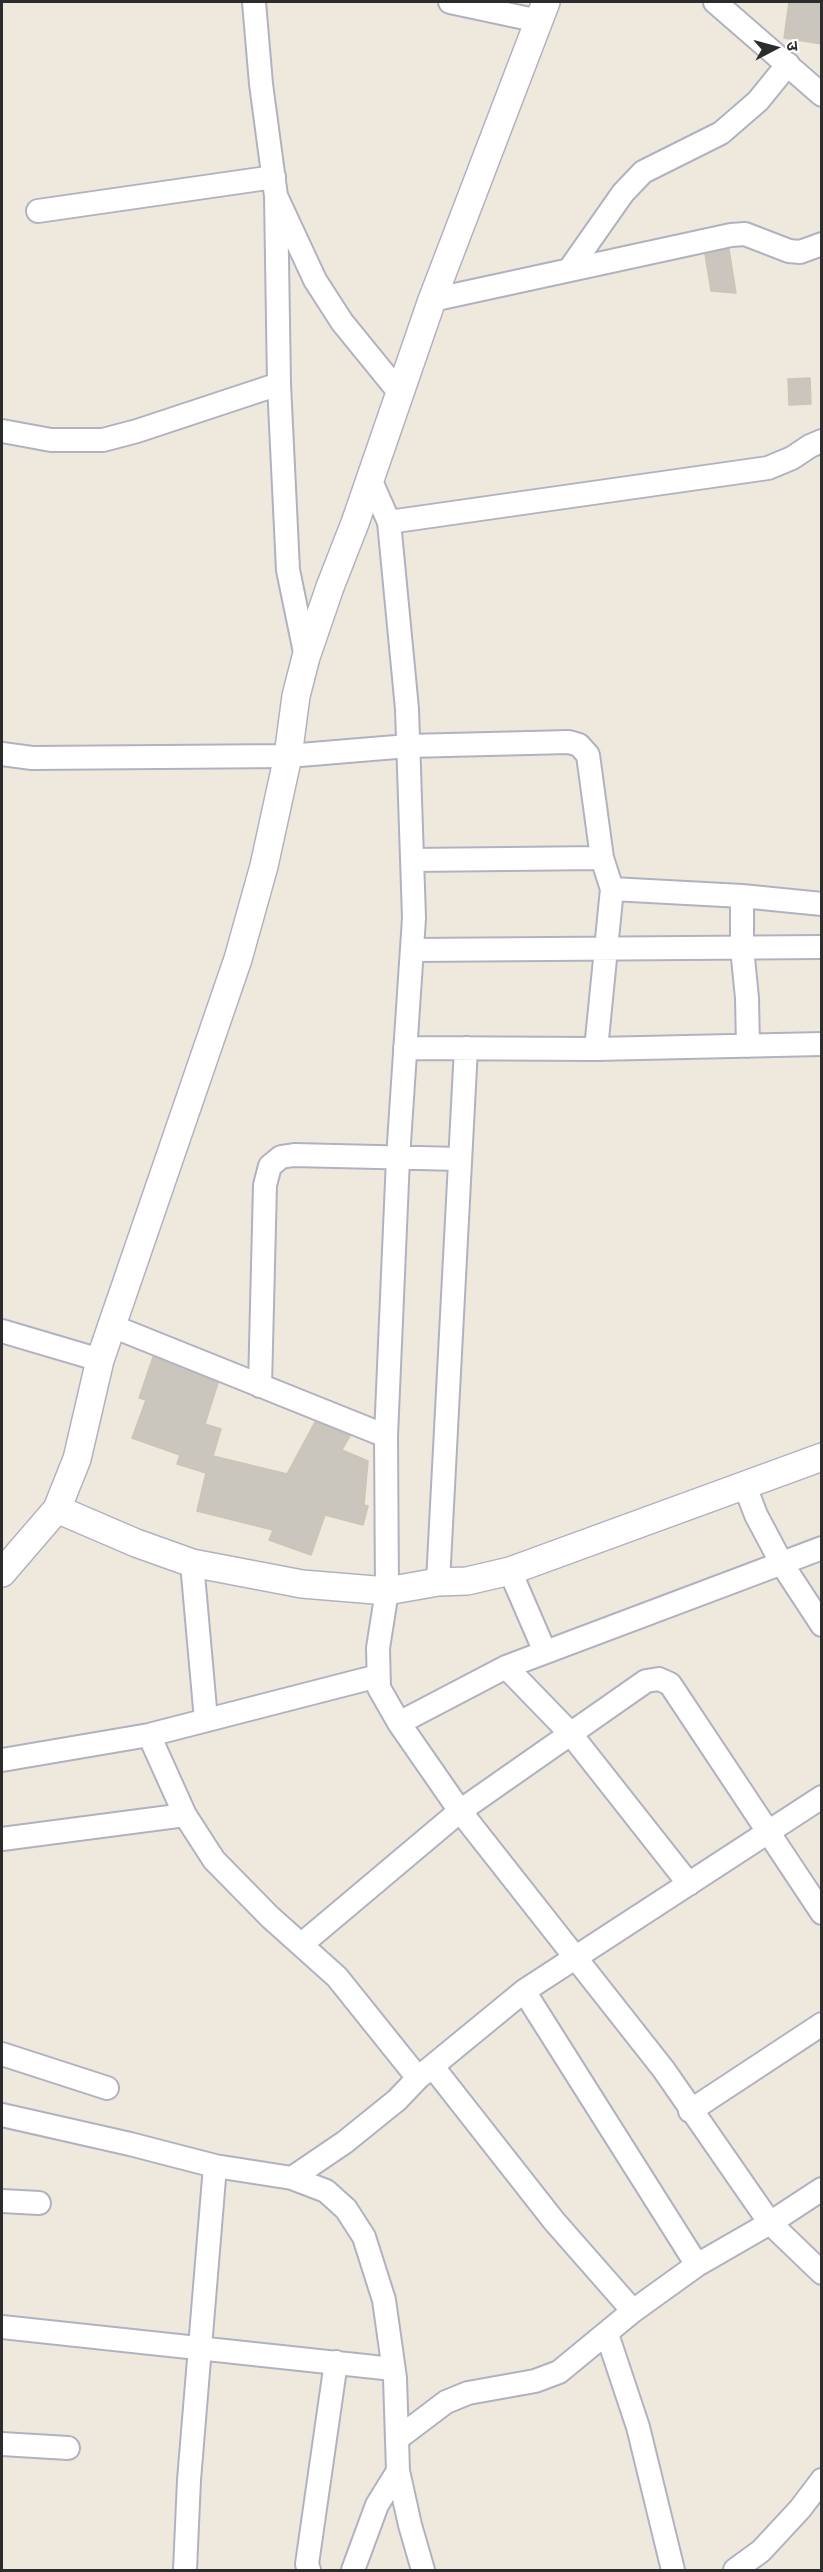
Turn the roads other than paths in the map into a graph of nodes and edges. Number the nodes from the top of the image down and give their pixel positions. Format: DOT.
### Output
graph roads {
  1 [pos="254,2"];
  2 [pos="450,2"];
  3 [pos="715,2"];
  4 [pos="543,11"];
  5 [pos="788,64"];
  6 [pos="822,95"];
  7 [pos="275,186"];
  8 [pos="38,211"];
  9 [pos="822,244"];
  10 [pos="569,270"];
  11 [pos="432,300"];
  12 [pos="279,384"];
  13 [pos="399,392"];
  14 [pos="2,431"];
  15 [pos="822,441"];
  16 [pos="370,479"];
  17 [pos="389,522"];
  18 [pos="306,657"];
  19 [pos="408,746"];
  20 [pos="2,754"];
  21 [pos="288,756"];
  22 [pos="602,858"];
  23 [pos="412,860"];
  24 [pos="612,889"];
  25 [pos="742,896"];
  26 [pos="822,904"];
  27 [pos="822,947"];
  28 [pos="605,948"];
  29 [pos="742,948"];
  30 [pos="412,950"];
  31 [pos="822,1044"];
  32 [pos="748,1046"];
  33 [pos="405,1048"];
  34 [pos="466,1048"];
  35 [pos="596,1049"];
  36 [pos="398,1158"];
  37 [pos="460,1159"];
  38 [pos="112,1326"];
  39 [pos="2,1331"];
  40 [pos="100,1360"];
  41 [pos="261,1386"];
  42 [pos="386,1436"];
  43 [pos="822,1457"];
  44 [pos="745,1486"];
  45 [pos="57,1509"];
  46 [pos="822,1548"];
  47 [pos="192,1563"];
  48 [pos="782,1564"];
  49 [pos="510,1571"];
  50 [pos="2,1574"];
  51 [pos="438,1582"];
  52 [pos="387,1591"];
  53 [pos="822,1625"];
  54 [pos="544,1652"];
  55 [pos="506,1667"];
  56 [pos="378,1676"];
  57 [pos="206,1720"];
  58 [pos="399,1723"];
  59 [pos="570,1733"];
  60 [pos="149,1735"];
  61 [pos="2,1760"];
  62 [pos="822,1797"];
  63 [pos="460,1811"];
  64 [pos="185,1815"];
  65 [pos="768,1834"];
  66 [pos="2,1839"];
  67 [pos="689,1884"];
  68 [pos="822,1913"];
  69 [pos="302,1944"];
  70 [pos="574,1957"];
  71 [pos="524,1991"];
  72 [pos="822,2024"];
  73 [pos="2,2054"];
  74 [pos="425,2072"];
  75 [pos="106,2088"];
  76 [pos="690,2111"];
  77 [pos="2,2115"];
  78 [pos="214,2166"];
  79 [pos="292,2178"];
  80 [pos="822,2189"];
  81 [pos="2,2201"];
  82 [pos="39,2203"];
  83 [pos="770,2223"];
  84 [pos="697,2265"];
  85 [pos="822,2273"];
  86 [pos="633,2311"];
  87 [pos="2,2327"];
  88 [pos="606,2334"];
  89 [pos="201,2347"];
  90 [pos="336,2362"];
  91 [pos="393,2369"];
  92 [pos="397,2439"];
  93 [pos="2,2444"];
  94 [pos="68,2448"];
  95 [pos="398,2471"];
  96 [pos="822,2480"];
  97 [pos="186,2571"];
  98 [pos="309,2571"];
  99 [pos="353,2571"];
  100 [pos="423,2571"];
  101 [pos="673,2571"];
  102 [pos="735,2571"];
  1 -- 7 [label="street"];
  2 -- 4 [label="street"];
  3 -- 5 [label="street"];
  4 -- 11 [label="street"];
  5 -- 6 [label="street"];
  5 -- 10 [label="street"];
  7 -- 8 [label="street"];
  7 -- 12 [label="street"];
  7 -- 13 [label="street"];
  9 -- 10 [label="street"];
  10 -- 11 [label="street"];
  11 -- 13 [label="street"];
  12 -- 14 [label="street"];
  12 -- 18 [label="street"];
  13 -- 16 [label="street"];
  15 -- 17 [label="street"];
  16 -- 17 [label="street"];
  16 -- 18 [label="street"];
  17 -- 19 [label="street"];
  18 -- 21 [label="street"];
  19 -- 21 [label="street"];
  19 -- 22 [label="street"];
  19 -- 23 [label="street"];
  20 -- 21 [label="street"];
  21 -- 38 [label="street"];
  22 -- 23 [label="street"];
  22 -- 24 [label="street"];
  23 -- 30 [label="street"];
  24 -- 25 [label="street"];
  24 -- 28 [label="street"];
  25 -- 26 [label="street"];
  25 -- 29 [label="street"];
  27 -- 29 [label="street"];
  28 -- 29 [label="street"];
  28 -- 30 [label="street"];
  28 -- 35 [label="street"];
  29 -- 32 [label="street"];
  30 -- 33 [label="street"];
  31 -- 32 [label="street"];
  32 -- 35 [label="street"];
  33 -- 34 [label="street"];
  33 -- 36 [label="street"];
  34 -- 35 [label="street"];
  34 -- 37 [label="street"];
  36 -- 37 [label="street"];
  36 -- 41 [label="street"];
  36 -- 42 [label="street"];
  37 -- 51 [label="street"];
  38 -- 40 [label="street"];
  38 -- 41 [label="street"];
  39 -- 40 [label="street"];
  40 -- 45 [label="street"];
  41 -- 42 [label="street"];
  42 -- 52 [label="street"];
  43 -- 44 [label="street"];
  44 -- 48 [label="street"];
  44 -- 49 [label="street"];
  45 -- 47 [label="street"];
  45 -- 50 [label="street"];
  46 -- 48 [label="street"];
  47 -- 52 [label="street"];
  47 -- 57 [label="street"];
  48 -- 53 [label="street"];
  48 -- 54 [label="street"];
  49 -- 51 [label="street"];
  49 -- 54 [label="street"];
  51 -- 52 [label="street"];
  52 -- 56 [label="street"];
  54 -- 55 [label="street"];
  55 -- 58 [label="street"];
  55 -- 59 [label="street"];
  56 -- 57 [label="street"];
  56 -- 58 [label="street"];
  57 -- 60 [label="street"];
  58 -- 63 [label="street"];
  59 -- 63 [label="street"];
  59 -- 65 [label="street"];
  59 -- 67 [label="street"];
  60 -- 61 [label="street"];
  60 -- 64 [label="street"];
  62 -- 65 [label="street"];
  63 -- 69 [label="street"];
  63 -- 70 [label="street"];
  64 -- 66 [label="street"];
  64 -- 69 [label="street"];
  65 -- 67 [label="street"];
  65 -- 68 [label="street"];
  67 -- 70 [label="street"];
  69 -- 74 [label="street"];
  70 -- 71 [label="street"];
  70 -- 76 [label="street"];
  71 -- 74 [label="street"];
  71 -- 84 [label="street"];
  72 -- 76 [label="street"];
  73 -- 75 [label="street"];
  74 -- 79 [label="street"];
  74 -- 86 [label="street"];
  76 -- 83 [label="street"];
  77 -- 78 [label="street"];
  78 -- 79 [label="street"];
  78 -- 89 [label="street"];
  79 -- 91 [label="street"];
  80 -- 83 [label="street"];
  81 -- 82 [label="street"];
  83 -- 84 [label="street"];
  83 -- 85 [label="street"];
  84 -- 86 [label="street"];
  86 -- 88 [label="street"];
  87 -- 89 [label="street"];
  88 -- 92 [label="street"];
  88 -- 101 [label="street"];
  89 -- 90 [label="street"];
  89 -- 97 [label="street"];
  90 -- 91 [label="street"];
  90 -- 98 [label="street"];
  91 -- 92 [label="street"];
  92 -- 95 [label="street"];
  93 -- 94 [label="street"];
  95 -- 99 [label="street"];
  95 -- 100 [label="street"];
  96 -- 102 [label="street"];
}
